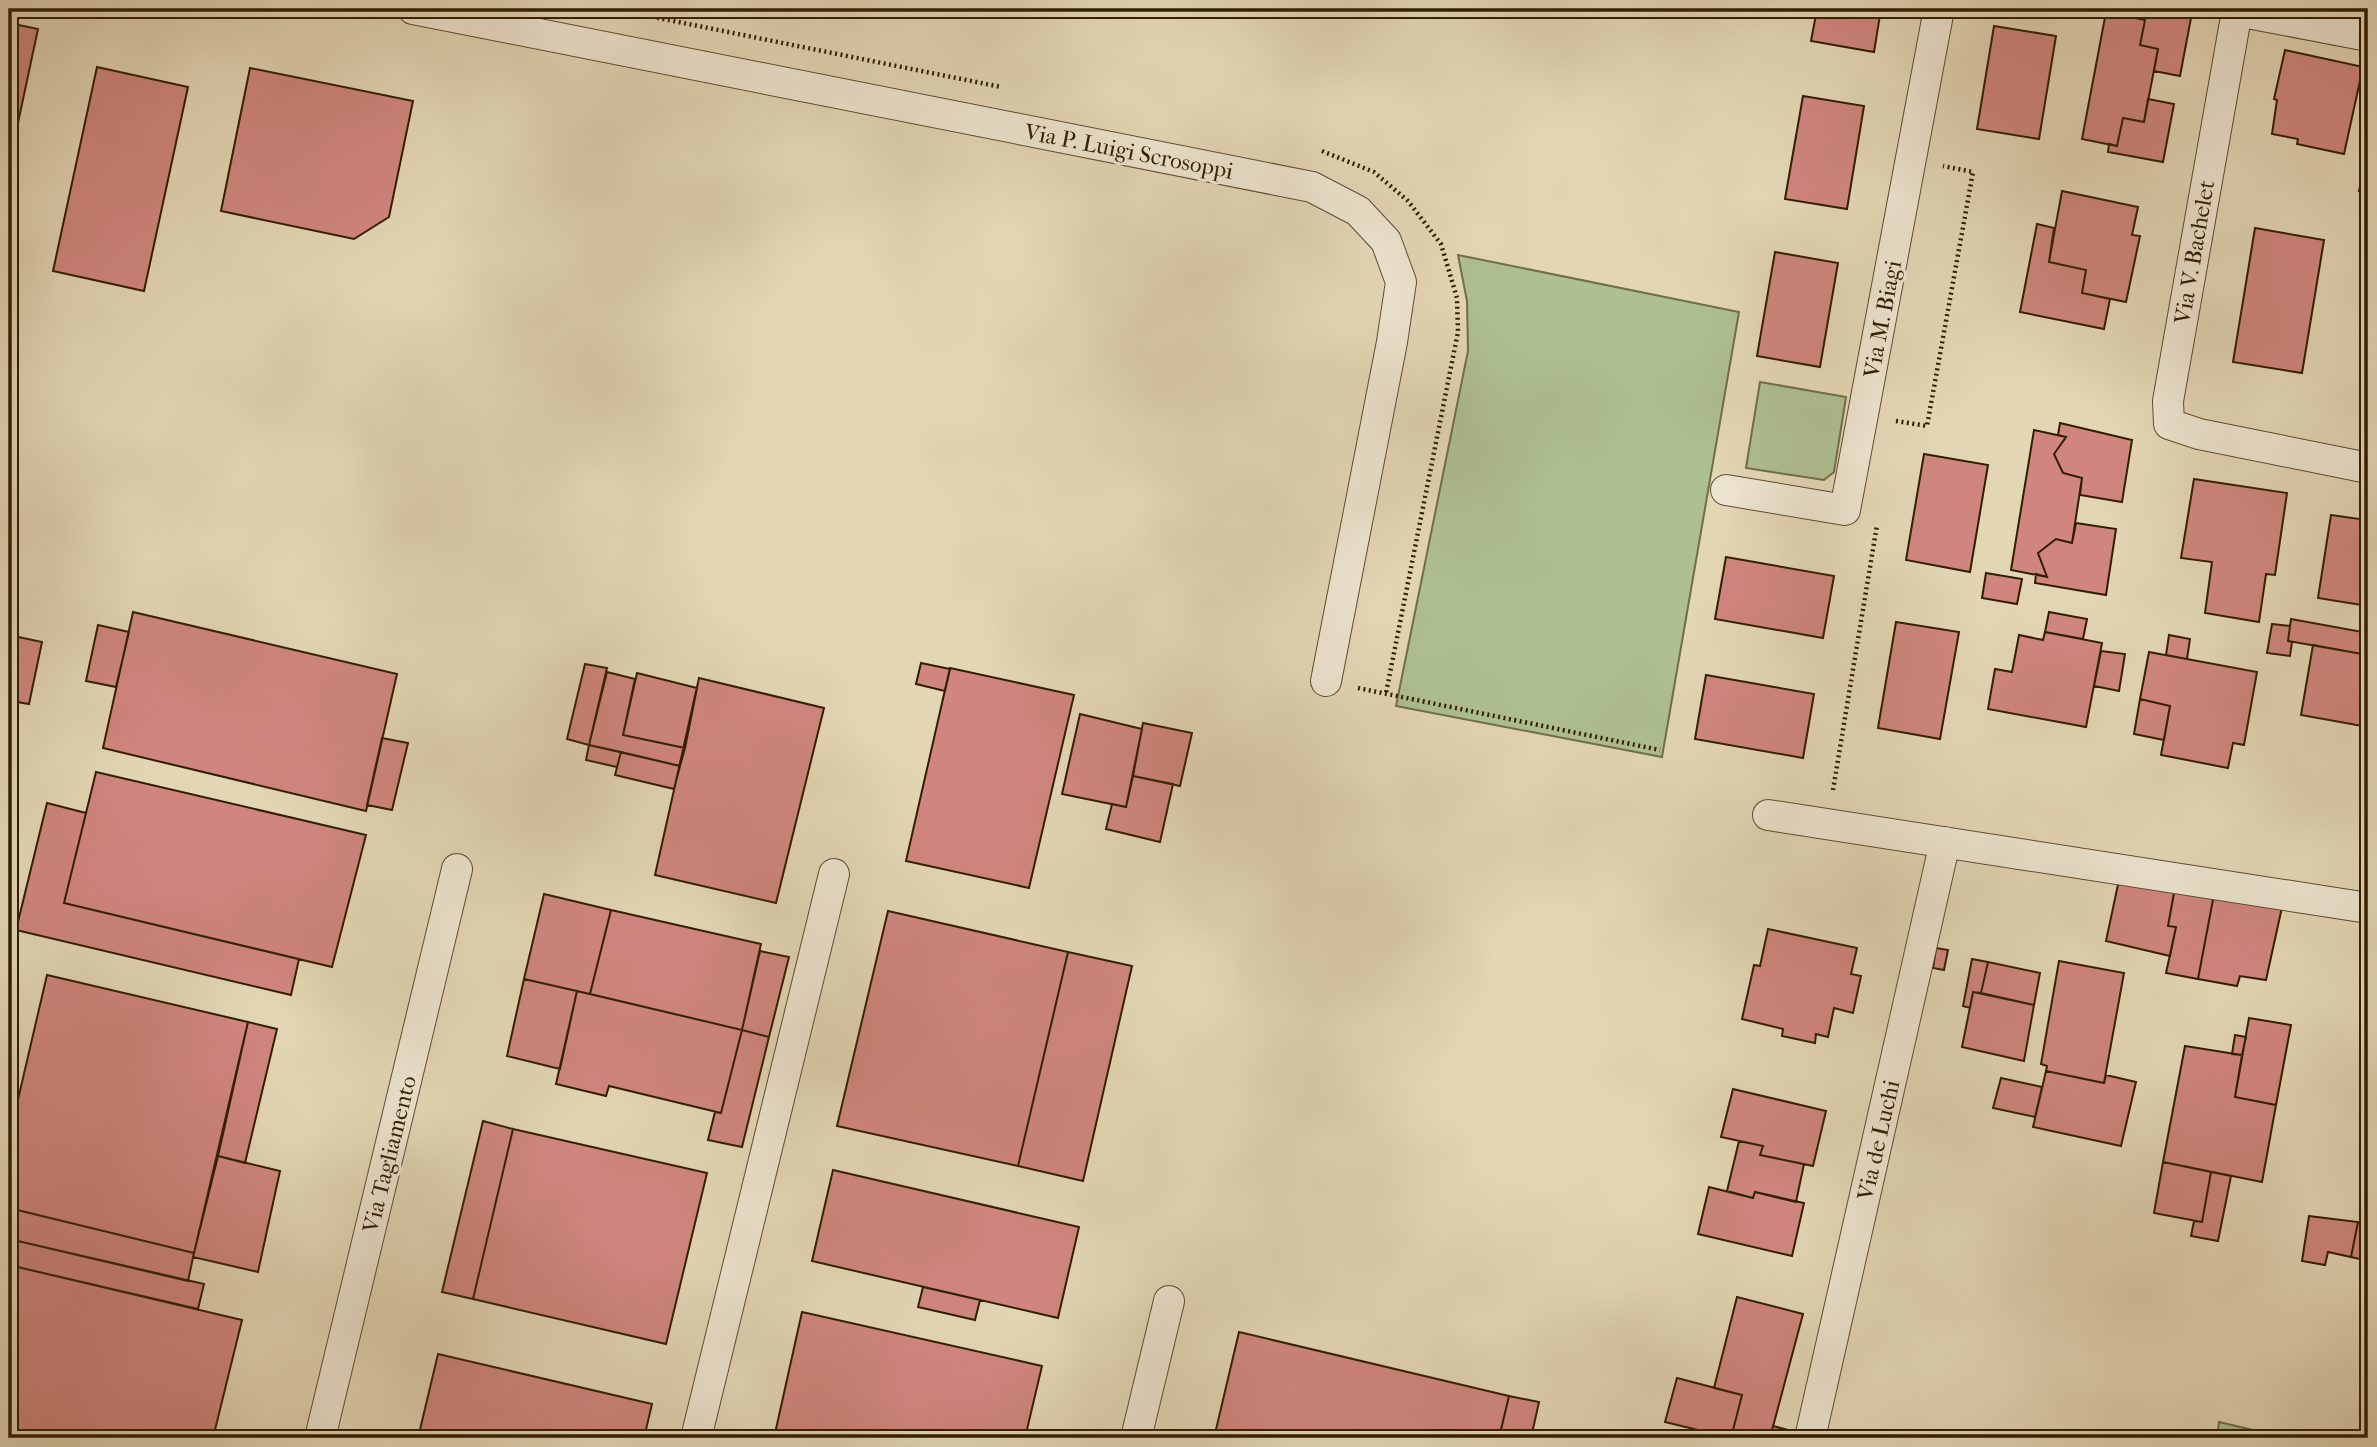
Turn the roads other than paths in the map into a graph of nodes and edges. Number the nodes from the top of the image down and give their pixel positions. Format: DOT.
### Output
graph roads {
  1 [pos="413,9"];
  2 [pos="1939,9"];
  3 [pos="2236,10"];
  4 [pos="2368,36"];
  5 [pos="2368,468"];
  6 [pos="1726,491"];
  7 [pos="1326,681"];
  8 [pos="1768,815"];
  9 [pos="1945,842"];
  10 [pos="457,869"];
  11 [pos="834,874"];
  12 [pos="2368,908"];
  13 [pos="1169,1301"];
  14 [pos="320,1438"];
  15 [pos="696,1438"];
  16 [pos="1136,1438"];
  17 [pos="1810,1438"];
  1 -- 7 [label="street, Via P. Luigi Scrosoppi"];
  2 -- 6 [label="street, Via M. Biagi"];
  3 -- 4 [label="street, Via V. Bachelet"];
  3 -- 5 [label="street, Via V. Bachelet"];
  8 -- 9 [label="street"];
  9 -- 12 [label="street"];
  9 -- 17 [label="street, Via de Luchi"];
  10 -- 14 [label="street, Via Tagliamento"];
  11 -- 15 [label="street"];
  13 -- 16 [label="street"];
}
